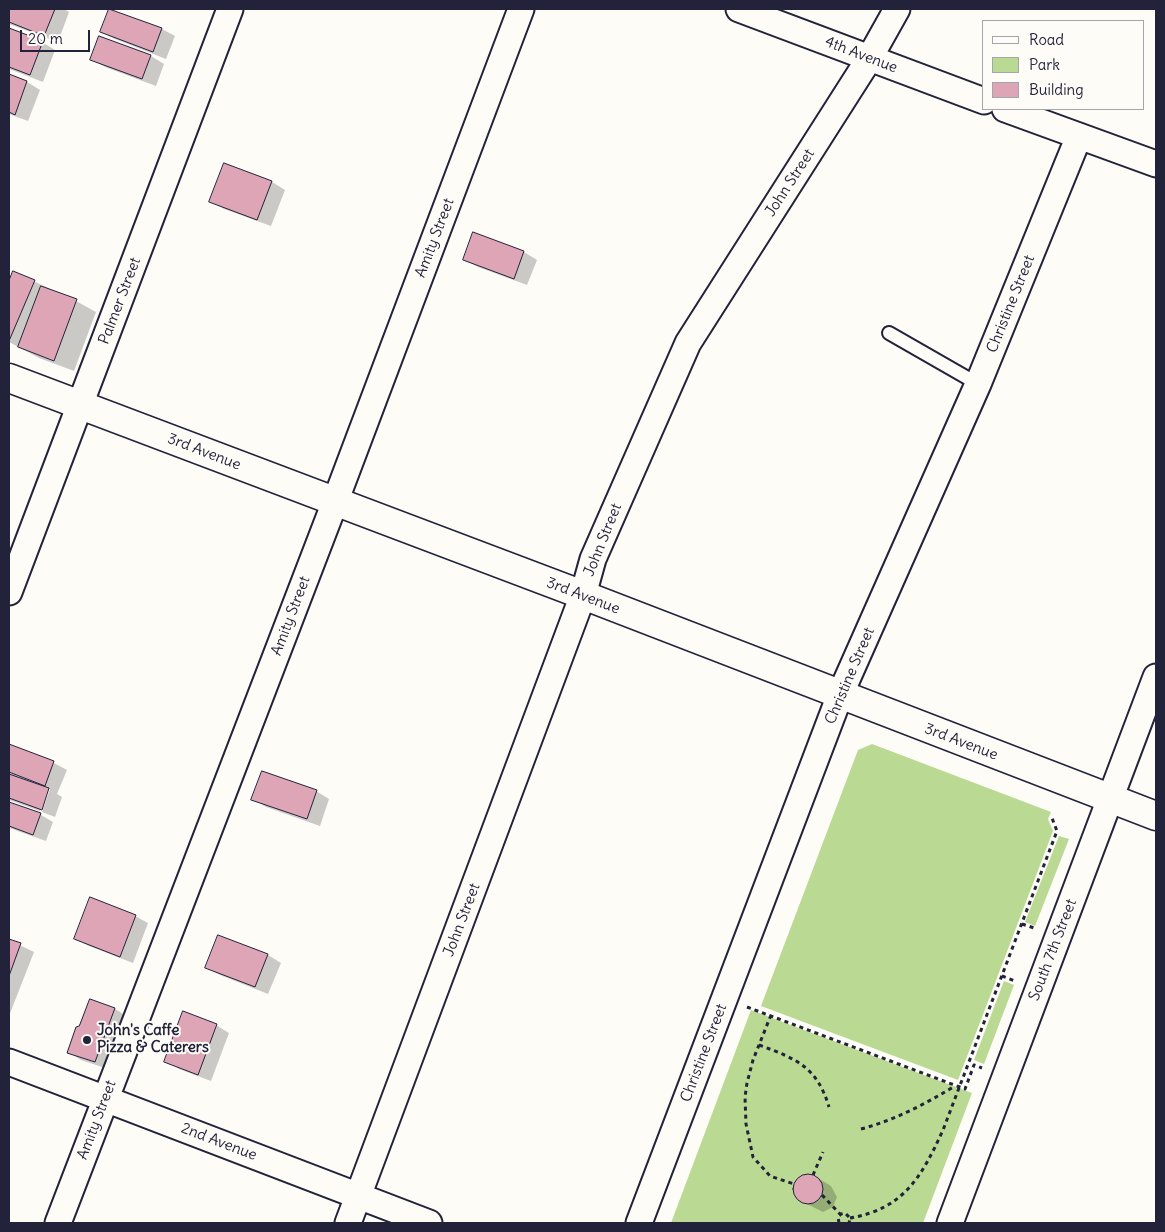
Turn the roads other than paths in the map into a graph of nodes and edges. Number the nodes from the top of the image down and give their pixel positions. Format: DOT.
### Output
graph roads {
  1 [pos="230,9"];
  2 [pos="521,9"];
  3 [pos="739,9"];
  4 [pos="897,9"];
  5 [pos="869,59"];
  6 [pos="982,100"];
  7 [pos="1009,110"];
  8 [pos="1079,136"];
  9 [pos="1156,164"];
  10 [pos="889,334"];
  11 [pos="9,378"];
  12 [pos="978,384"];
  13 [pos="80,405"];
  14 [pos="335,502"];
  15 [pos="9,592"];
  16 [pos="583,596"];
  17 [pos="1156,677"];
  18 [pos="840,695"];
  19 [pos="1110,798"];
  20 [pos="1156,816"];
  21 [pos="9,1062"];
  22 [pos="105,1099"];
  23 [pos="358,1196"];
  24 [pos="58,1223"];
  25 [pos="348,1223"];
  26 [pos="429,1223"];
  27 [pos="639,1223"];
  28 [pos="950,1223"];
  1 -- 13 [label="street, Palmer Street"];
  2 -- 14 [label="street, Amity Street"];
  3 -- 5 [label="street, 4th Avenue"];
  4 -- 5 [label="street, John Street"];
  5 -- 6 [label="street, 4th Avenue"];
  5 -- 16 [label="street, John Street"];
  7 -- 8 [label="street"];
  8 -- 9 [label="street"];
  8 -- 12 [label="street, Christine Street"];
  10 -- 12 [label="lane"];
  11 -- 13 [label="street, 3rd Avenue"];
  12 -- 18 [label="street, Christine Street"];
  13 -- 14 [label="street, 3rd Avenue"];
  13 -- 15 [label="street, Palmer Street"];
  14 -- 16 [label="street, 3rd Avenue"];
  14 -- 22 [label="street, Amity Street"];
  16 -- 18 [label="street, 3rd Avenue"];
  16 -- 23 [label="street, John Street"];
  17 -- 19 [label="street, South 7th Street"];
  18 -- 19 [label="street, 3rd Avenue"];
  18 -- 27 [label="street, Christine Street"];
  19 -- 20 [label="street, 3rd Avenue"];
  19 -- 28 [label="street, South 7th Street"];
  21 -- 22 [label="street, 2nd Avenue"];
  22 -- 23 [label="street, 2nd Avenue"];
  22 -- 24 [label="street, Amity Street"];
  23 -- 25 [label="street, John Street"];
  23 -- 26 [label="street, 2nd Avenue"];
}
